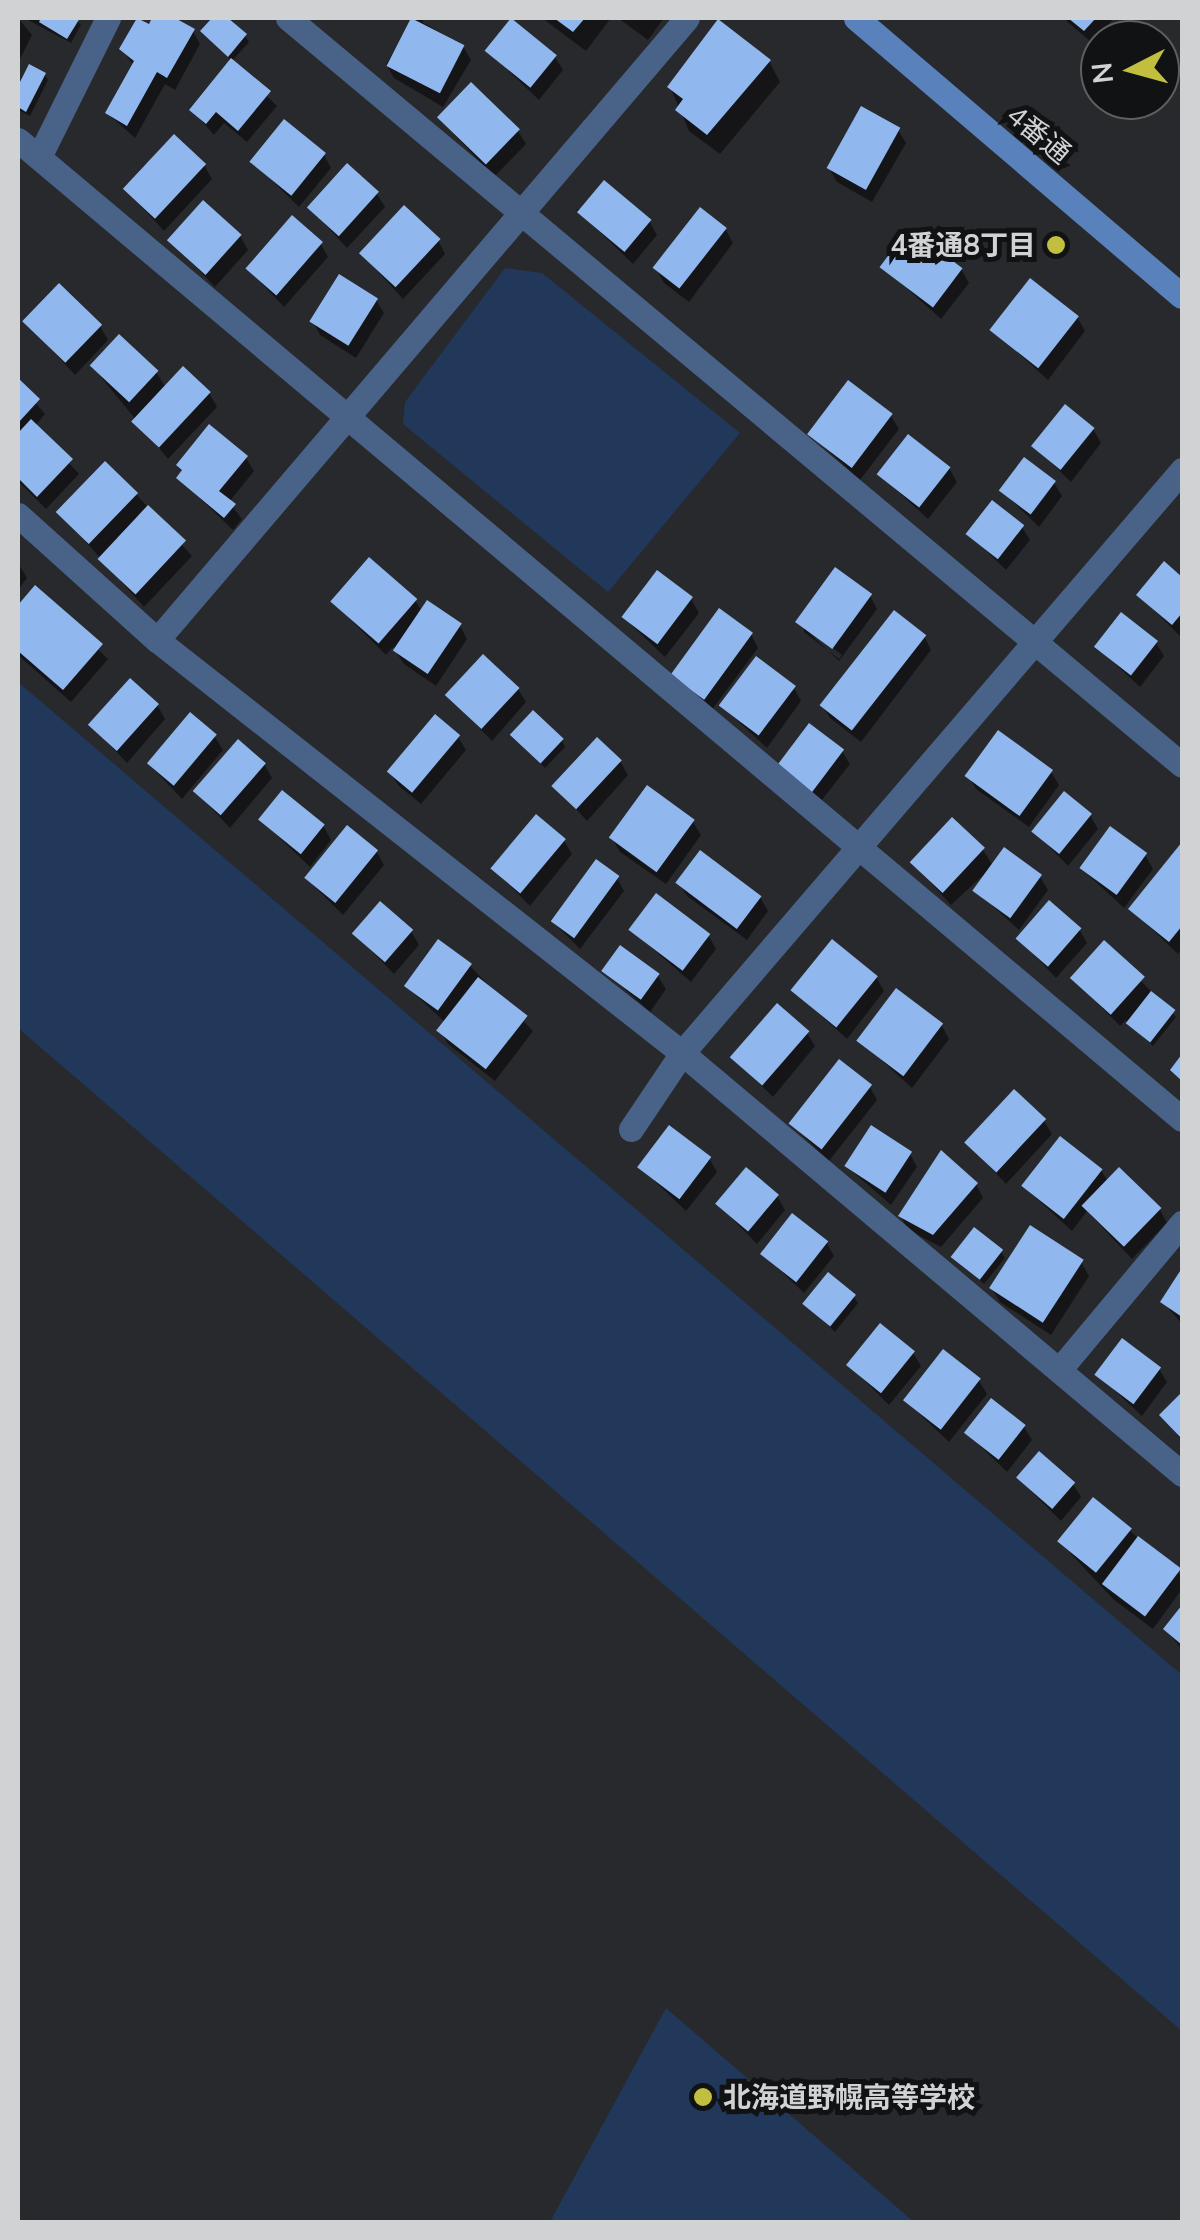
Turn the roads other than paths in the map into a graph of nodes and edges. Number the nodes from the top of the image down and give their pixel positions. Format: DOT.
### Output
graph roads {
  1 [pos="108,18"];
  2 [pos="288,18"];
  3 [pos="687,18"];
  4 [pos="856,18"];
  5 [pos="18,140"];
  6 [pos="39,157"];
  7 [pos="517,213"];
  8 [pos="1182,296"];
  9 [pos="342,416"];
  10 [pos="1182,470"];
  11 [pos="18,515"];
  12 [pos="157,640"];
  13 [pos="1035,642"];
  14 [pos="1182,764"];
  15 [pos="860,846"];
  16 [pos="682,1054"];
  17 [pos="1182,1119"];
  18 [pos="631,1130"];
  19 [pos="1182,1224"];
  20 [pos="1060,1370"];
  21 [pos="1182,1474"];
  1 -- 6 [label="street"];
  2 -- 7 [label="street"];
  3 -- 7 [label="street"];
  4 -- 8 [label="street, 4番通"];
  5 -- 6 [label="street"];
  6 -- 9 [label="street"];
  7 -- 9 [label="street"];
  7 -- 13 [label="street"];
  9 -- 12 [label="street"];
  9 -- 15 [label="street"];
  10 -- 13 [label="street"];
  11 -- 12 [label="street"];
  12 -- 16 [label="street"];
  13 -- 14 [label="street"];
  13 -- 15 [label="street"];
  15 -- 16 [label="street"];
  15 -- 17 [label="street"];
  16 -- 18 [label="street"];
  16 -- 20 [label="street"];
  19 -- 20 [label="street"];
  20 -- 21 [label="street"];
}
